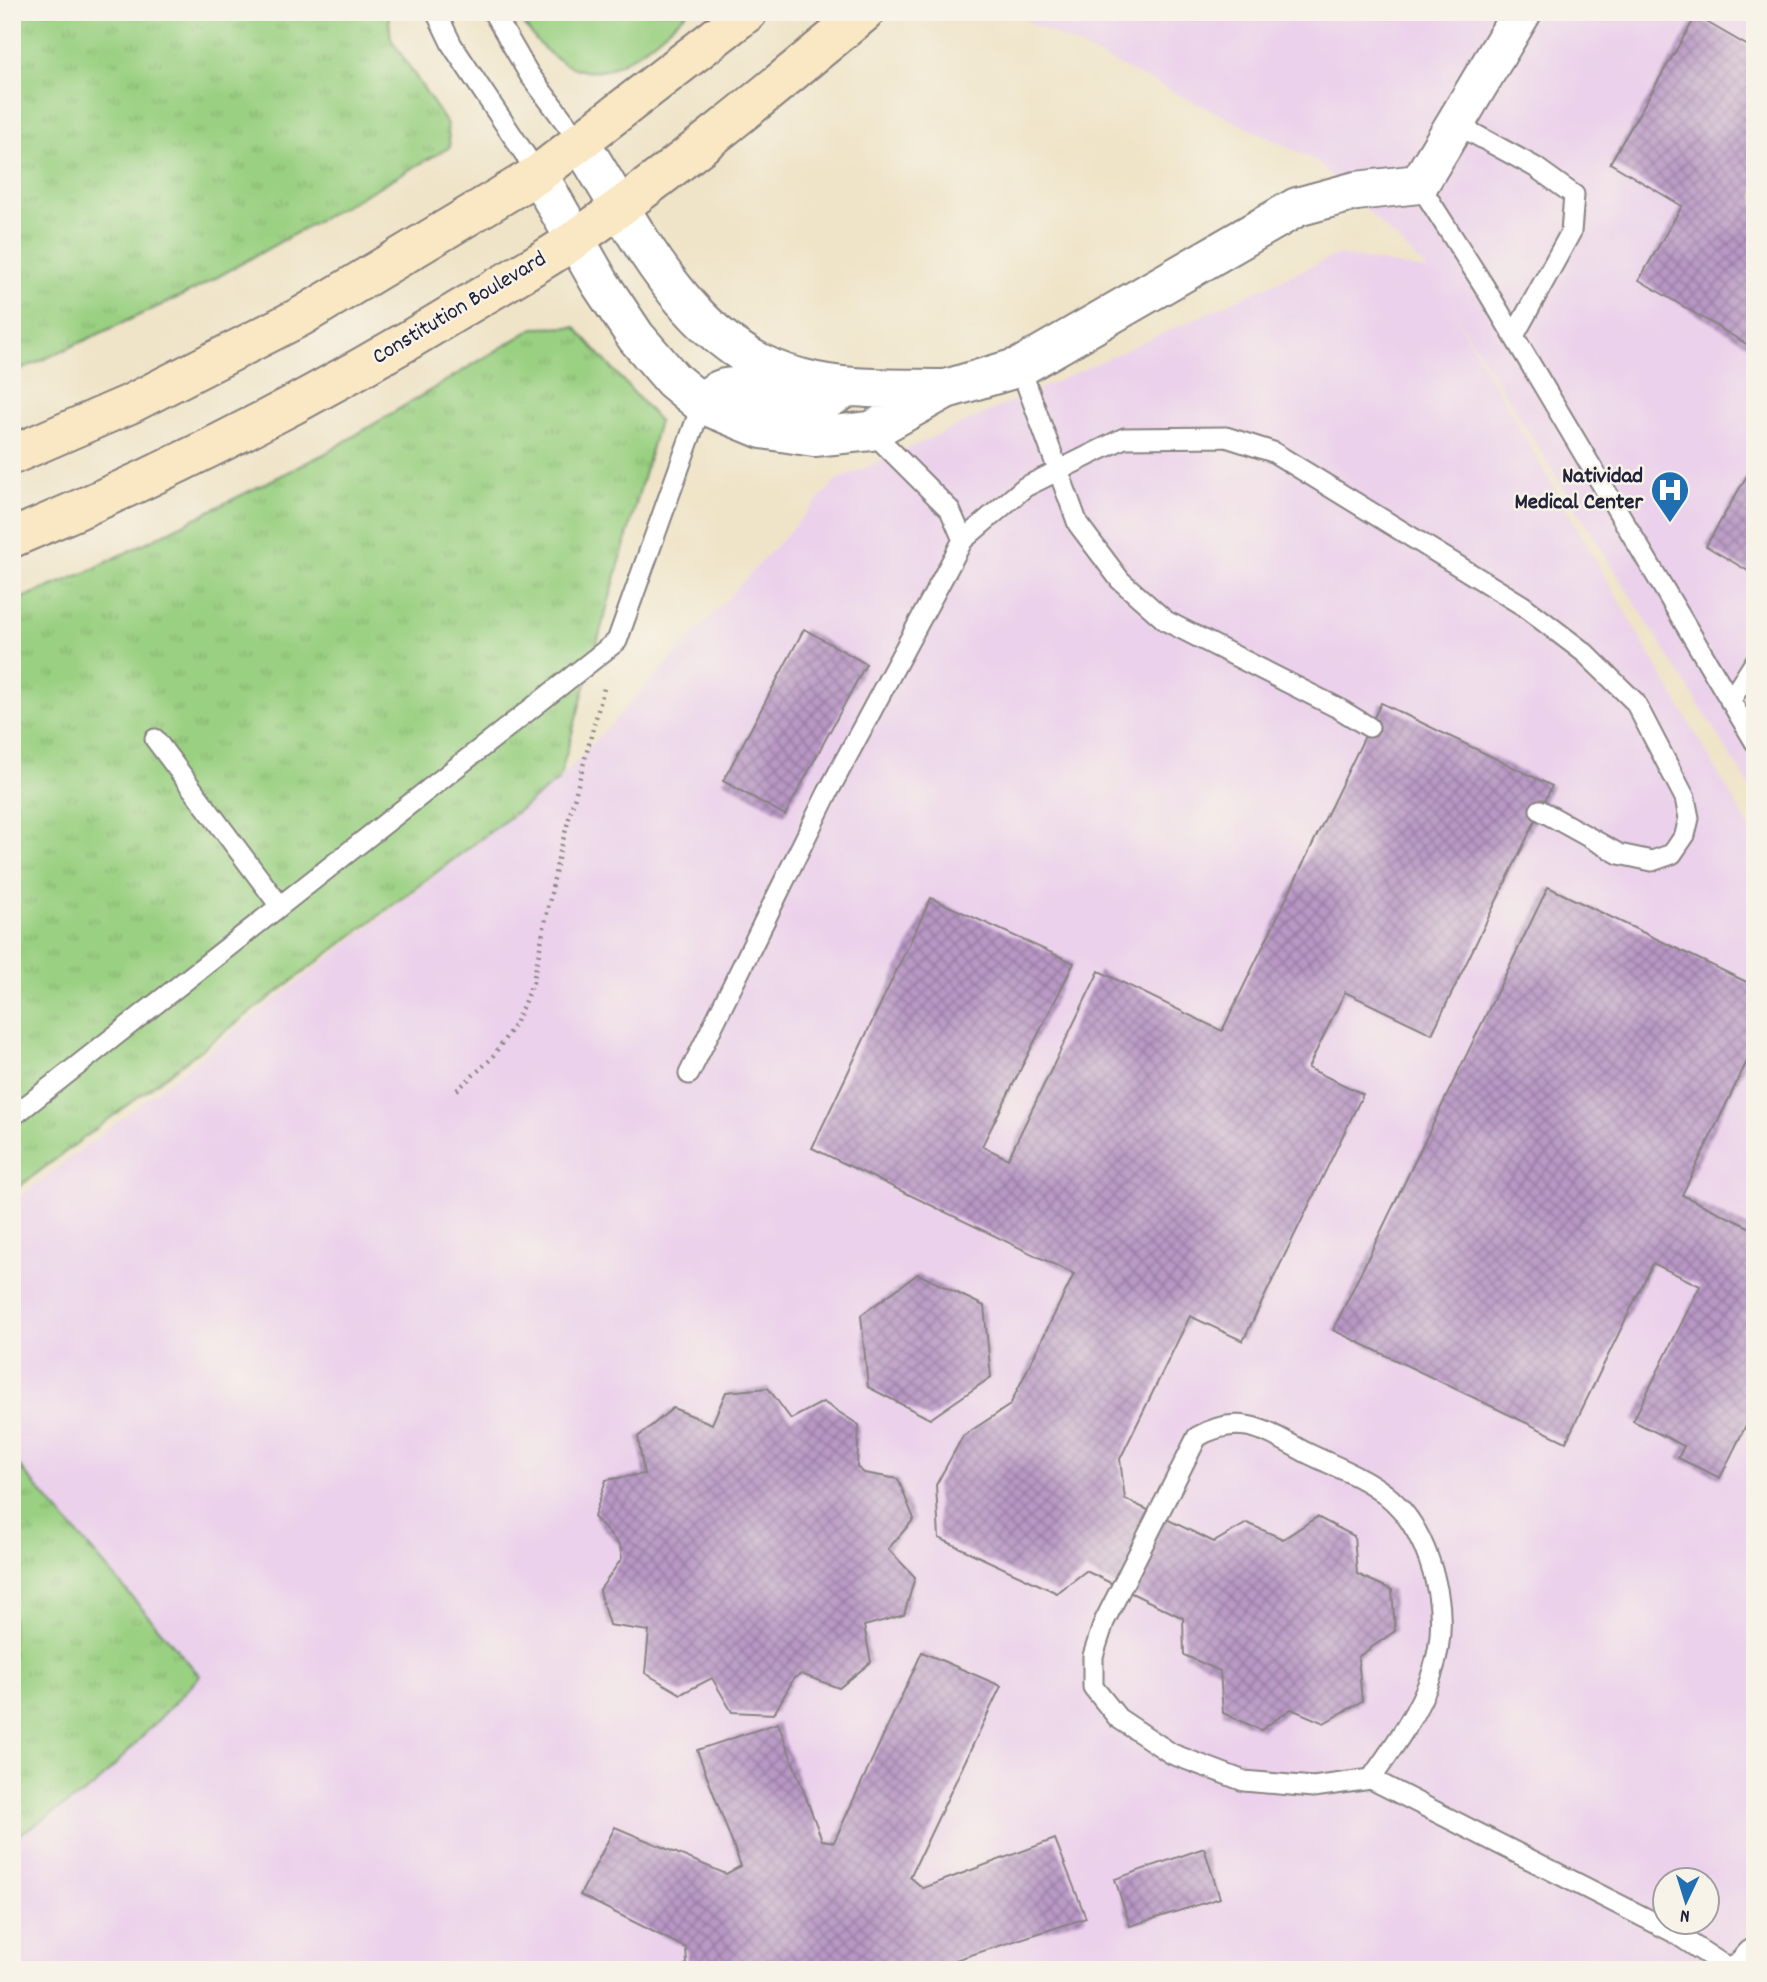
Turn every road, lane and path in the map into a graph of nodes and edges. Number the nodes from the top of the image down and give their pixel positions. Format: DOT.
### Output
graph roads {
  1 [pos="436,12"];
  2 [pos="493,12"];
  3 [pos="748,12"];
  4 [pos="865,12"];
  5 [pos="1522,12"];
  6 [pos="1454,123"];
  7 [pos="580,142"];
  8 [pos="538,174"];
  9 [pos="1419,184"];
  10 [pos="621,206"];
  11 [pos="575,240"];
  12 [pos="1514,336"];
  13 [pos="1020,367"];
  14 [pos="848,387"];
  15 [pos="946,389"];
  16 [pos="702,404"];
  17 [pos="871,431"];
  18 [pos="12,455"];
  19 [pos="1057,470"];
  20 [pos="12,538"];
  21 [pos="963,540"];
  22 [pos="617,641"];
  23 [pos="1755,662"];
  24 [pos="1730,701"];
  25 [pos="1369,727"];
  26 [pos="155,739"];
  27 [pos="1755,742"];
  28 [pos="1541,810"];
  29 [pos="280,906"];
  30 [pos="689,1074"];
  31 [pos="457,1090"];
  32 [pos="12,1117"];
  33 [pos="1371,1780"];
  34 [pos="1755,1958"];
  35 [pos="1731,1970"];
  36 [pos="1744,1970"];
  1 -- 8 [label="lane"];
  2 -- 7 [label="lane"];
  3 -- 7 [label="main road"];
  4 -- 10 [label="main road, Constitution Boulevard"];
  5 -- 6 [label="street"];
  6 -- 9 [label="street"];
  6 -- 12 [label="lane"];
  7 -- 8 [label="main road"];
  7 -- 10 [label="street"];
  8 -- 11 [label="street"];
  8 -- 18 [label="main road"];
  9 -- 12 [label="lane"];
  9 -- 13 [label="street"];
  10 -- 11 [label="main road, Constitution Boulevard"];
  10 -- 14 [label="street"];
  11 -- 16 [label="street"];
  11 -- 20 [label="main road, Constitution Boulevard"];
  12 -- 24 [label="lane"];
  13 -- 15 [label="street"];
  13 -- 19 [label="lane"];
  14 -- 15 [label="street"];
  14 -- 16 [label="street"];
  15 -- 17 [label="street"];
  16 -- 17 [label="street"];
  16 -- 22 [label="lane"];
  17 -- 21 [label="lane"];
  19 -- 21 [label="lane"];
  19 -- 25 [label="lane"];
  19 -- 28 [label="lane"];
  21 -- 30 [label="lane"];
  22 -- 29 [label="lane"];
  22 -- 31 [label="path"];
  23 -- 24 [label="lane"];
  24 -- 27 [label="lane"];
  26 -- 29 [label="lane"];
  29 -- 32 [label="lane"];
  33 -- 33 [label="lane"];
  33 -- 35 [label="lane"];
  34 -- 36 [label="street"];
}
